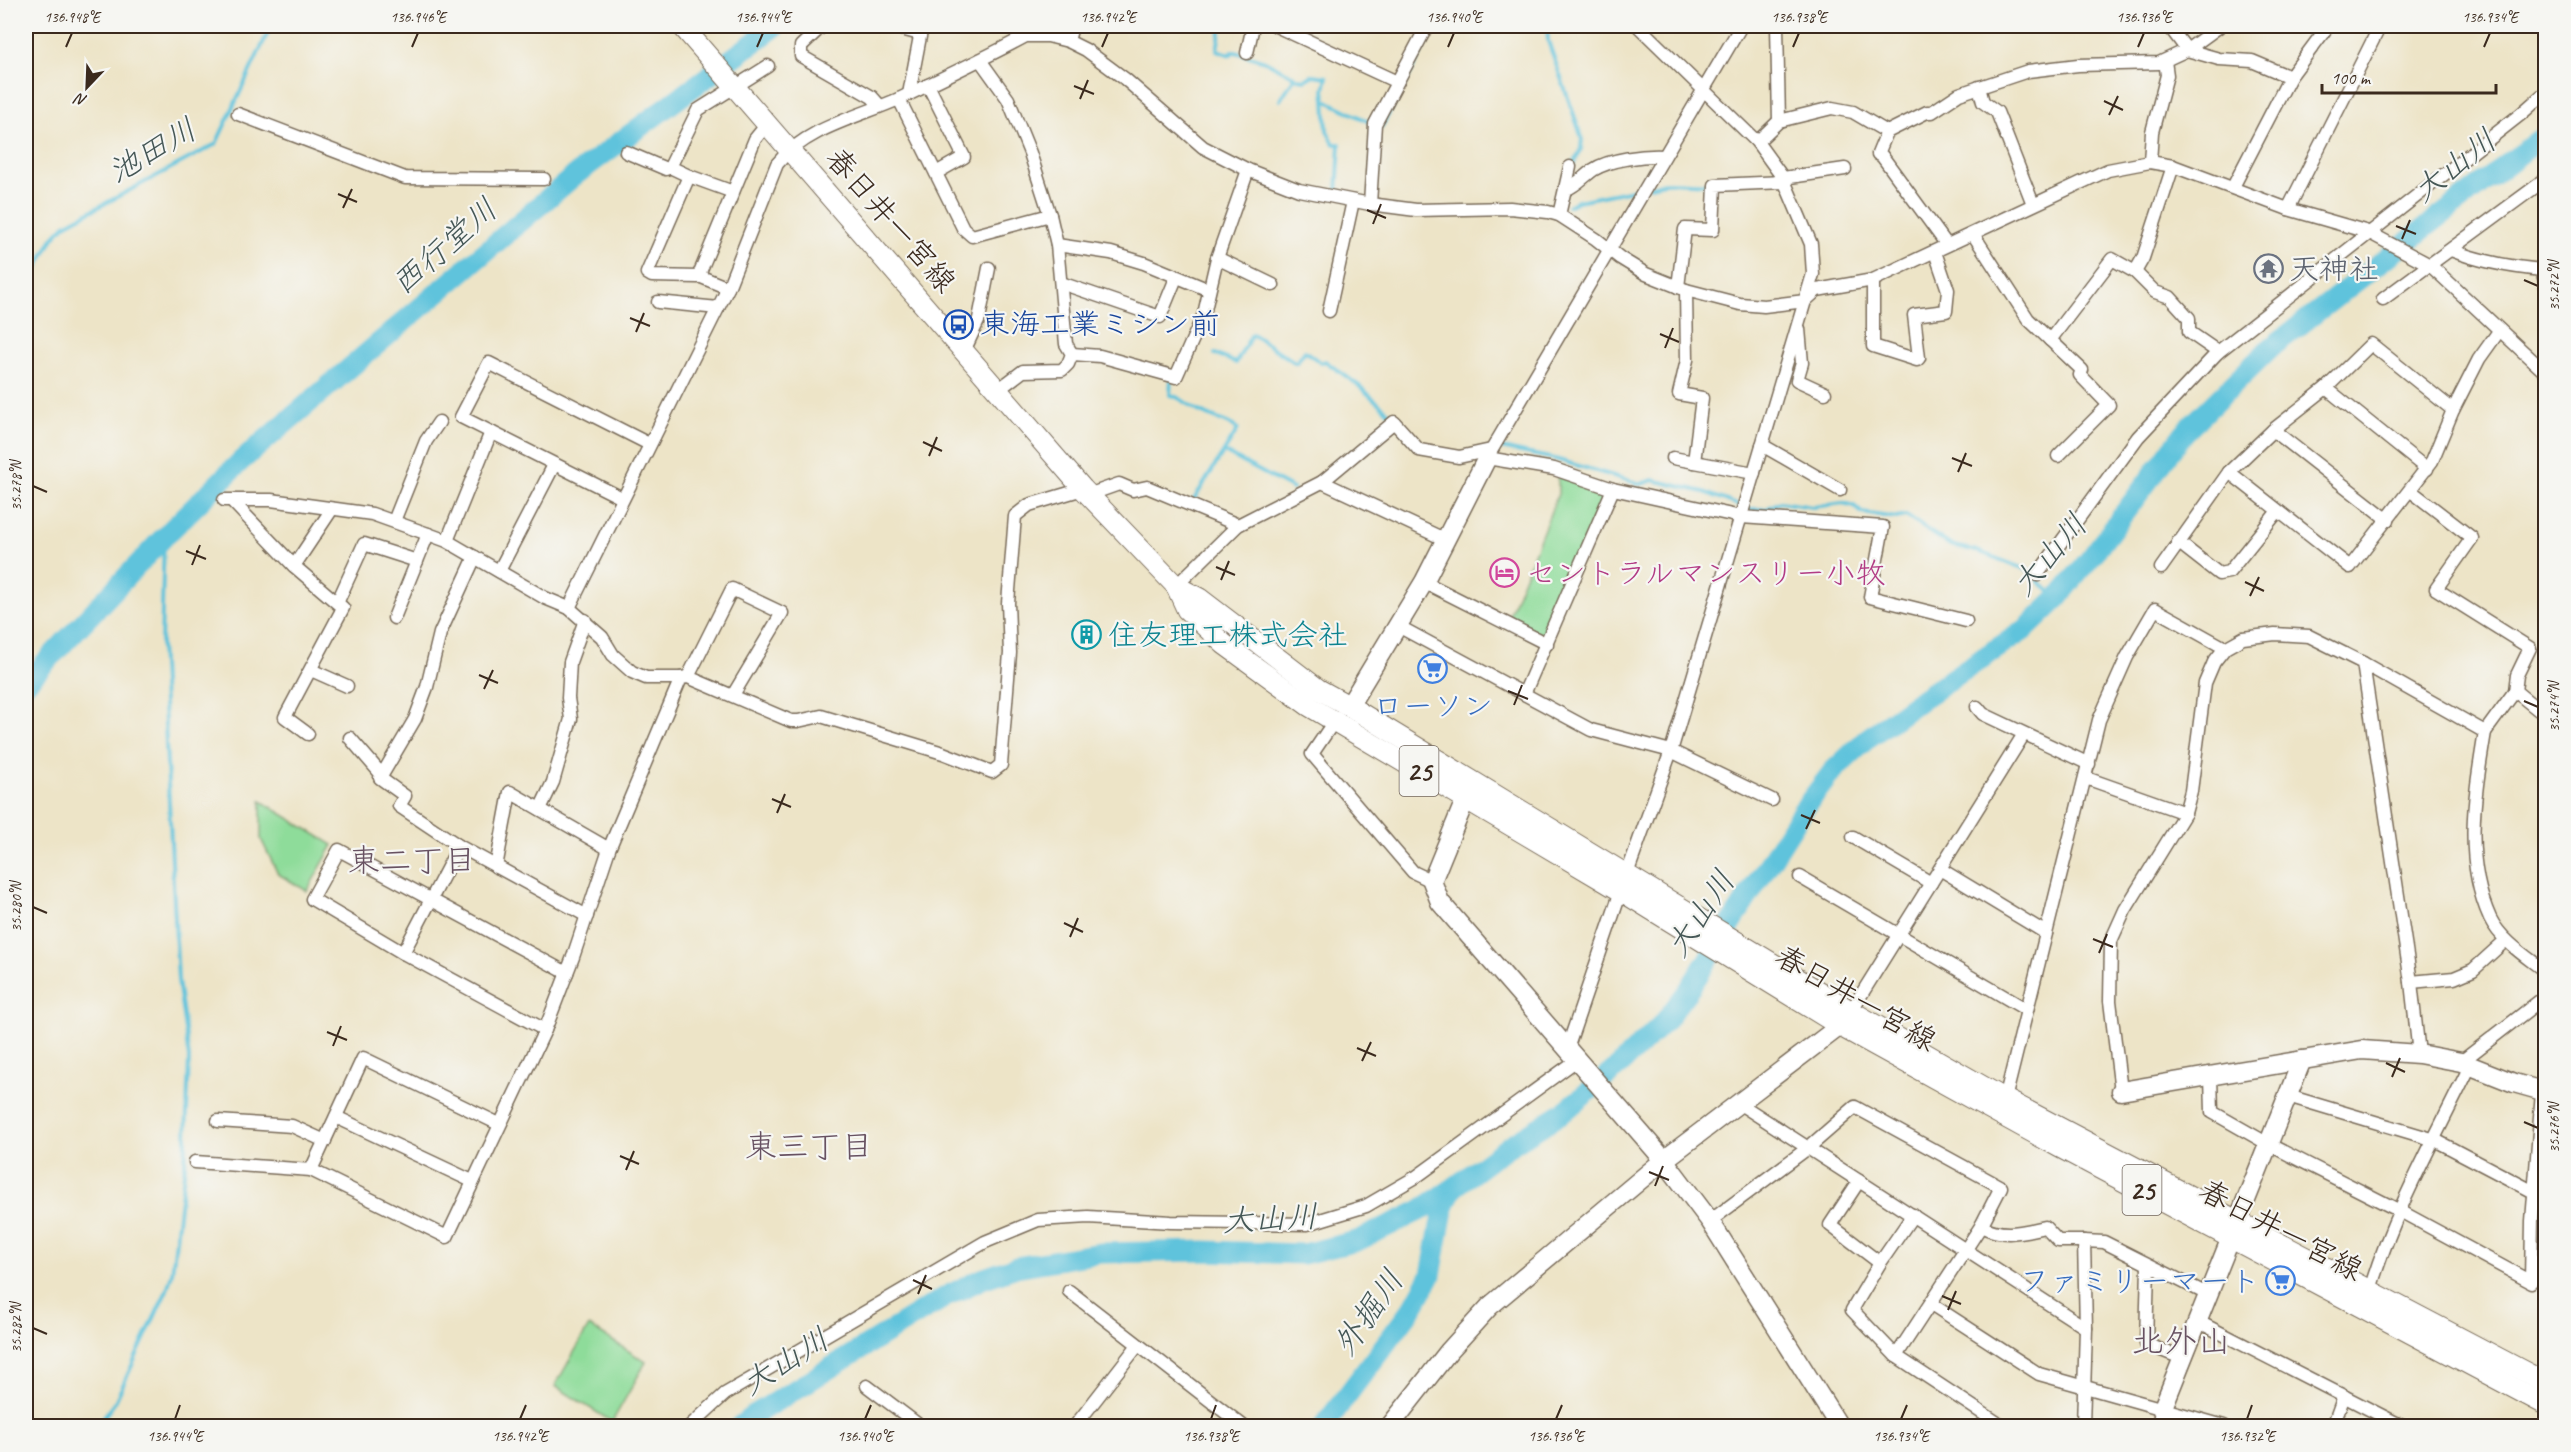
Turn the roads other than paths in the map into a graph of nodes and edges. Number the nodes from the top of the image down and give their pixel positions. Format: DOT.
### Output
graph roads {
  1 [pos="682,26"];
  2 [pos="822,26"];
  3 [pos="890,26"];
  4 [pos="1072,26"];
  5 [pos="1253,26"];
  6 [pos="1276,26"];
  7 [pos="1427,26"];
  8 [pos="1638,26"];
  9 [pos="1741,26"];
  10 [pos="1777,26"];
  11 [pos="2169,26"];
  12 [pos="2220,26"];
  13 [pos="2328,26"];
  14 [pos="2380,26"];
  15 [pos="921,30"];
  16 [pos="1068,41"];
  17 [pos="2187,50"];
  18 [pos="1247,53"];
  19 [pos="980,60"];
  20 [pos="2165,61"];
  21 [pos="768,66"];
  22 [pos="2290,77"];
  23 [pos="1397,82"];
  24 [pos="734,85"];
  25 [pos="928,85"];
  26 [pos="1703,87"];
  27 [pos="1979,87"];
  28 [pos="2546,92"];
  29 [pos="904,96"];
  30 [pos="880,106"];
  31 [pos="238,114"];
  32 [pos="1779,121"];
  33 [pos="768,123"];
  34 [pos="1887,132"];
  35 [pos="1757,142"];
  36 [pos="790,148"];
  37 [pos="626,152"];
  38 [pos="1664,156"];
  39 [pos="2151,162"];
  40 [pos="2173,166"];
  41 [pos="670,167"];
  42 [pos="1570,167"];
  43 [pos="1845,169"];
  44 [pos="1248,170"];
  45 [pos="936,173"];
  46 [pos="689,176"];
  47 [pos="544,179"];
  48 [pos="2546,179"];
  49 [pos="1784,180"];
  50 [pos="2233,187"];
  51 [pos="1565,190"];
  52 [pos="733,192"];
  53 [pos="1353,201"];
  54 [pos="1370,204"];
  55 [pos="2033,204"];
  56 [pos="2288,209"];
  57 [pos="1050,215"];
  58 [pos="1559,215"];
  59 [pos="2369,232"];
  60 [pos="1973,234"];
  61 [pos="1057,244"];
  62 [pos="1947,245"];
  63 [pos="1609,250"];
  64 [pos="2451,250"];
  65 [pos="1935,252"];
  66 [pos="1217,258"];
  67 [pos="2430,265"];
  68 [pos="989,268"];
  69 [pos="2544,269"];
  70 [pos="2135,272"];
  71 [pos="699,276"];
  72 [pos="1176,278"];
  73 [pos="1873,280"];
  74 [pos="1061,283"];
  75 [pos="1273,285"];
  76 [pos="2546,286"];
  77 [pos="728,288"];
  78 [pos="1682,289"];
  79 [pos="1209,290"];
  80 [pos="2383,299"];
  81 [pos="1805,301"];
  82 [pos="658,302"];
  83 [pos="718,308"];
  84 [pos="1329,311"];
  85 [pos="1798,324"];
  86 [pos="2499,331"];
  87 [pos="2050,340"];
  88 [pos="964,351"];
  89 [pos="2217,352"];
  90 [pos="1072,354"];
  91 [pos="2546,373"];
  92 [pos="2326,388"];
  93 [pos="998,390"];
  94 [pos="1825,393"];
  95 [pos="2453,410"];
  96 [pos="439,422"];
  97 [pos="2273,430"];
  98 [pos="492,432"];
  99 [pos="649,444"];
  100 [pos="1762,445"];
  101 [pos="1489,454"];
  102 [pos="2058,456"];
  103 [pos="1673,458"];
  104 [pos="1694,462"];
  105 [pos="554,465"];
  106 [pos="2427,469"];
  107 [pos="2229,472"];
  108 [pos="1754,473"];
  109 [pos="1322,482"];
  110 [pos="1613,489"];
  111 [pos="1840,490"];
  112 [pos="2411,491"];
  113 [pos="1086,492"];
  114 [pos="622,498"];
  115 [pos="332,508"];
  116 [pos="2278,511"];
  117 [pos="1741,517"];
  118 [pos="2388,520"];
  119 [pos="394,521"];
  120 [pos="1238,525"];
  121 [pos="428,534"];
  122 [pos="1446,540"];
  123 [pos="447,542"];
  124 [pos="2178,542"];
  125 [pos="475,557"];
  126 [pos="417,561"];
  127 [pos="294,566"];
  128 [pos="2161,568"];
  129 [pos="499,571"];
  130 [pos="2037,575"];
  131 [pos="1424,582"];
  132 [pos="1176,586"];
  133 [pos="338,601"];
  134 [pos="569,608"];
  135 [pos="394,618"];
  136 [pos="585,620"];
  137 [pos="1966,621"];
  138 [pos="1398,626"];
  139 [pos="1547,644"];
  140 [pos="2225,648"];
  141 [pos="2363,663"];
  142 [pos="311,670"];
  143 [pos="685,677"];
  144 [pos="346,686"];
  145 [pos="2516,692"];
  146 [pos="1524,694"];
  147 [pos="733,695"];
  148 [pos="1349,706"];
  149 [pos="1977,707"];
  150 [pos="2546,716"];
  151 [pos="1334,720"];
  152 [pos="2485,732"];
  153 [pos="308,734"];
  154 [pos="2024,734"];
  155 [pos="350,738"];
  156 [pos="1671,752"];
  157 [pos="2089,765"];
  158 [pos="382,775"];
  159 [pos="2086,778"];
  160 [pos="1466,798"];
  161 [pos="1772,800"];
  162 [pos="540,809"];
  163 [pos="2185,813"];
  164 [pos="1854,837"];
  165 [pos="459,846"];
  166 [pos="609,849"];
  167 [pos="496,867"];
  168 [pos="1940,869"];
  169 [pos="1800,877"];
  170 [pos="1432,881"];
  171 [pos="1624,883"];
  172 [pos="1931,883"];
  173 [pos="430,899"];
  174 [pos="587,916"];
  175 [pos="2046,933"];
  176 [pos="1899,935"];
  177 [pos="2506,940"];
  178 [pos="403,953"];
  179 [pos="2546,972"];
  180 [pos="567,973"];
  181 [pos="2411,981"];
  182 [pos="2546,996"];
  183 [pos="2027,1010"];
  184 [pos="1846,1018"];
  185 [pos="545,1030"];
  186 [pos="2419,1054"];
  187 [pos="1576,1058"];
  188 [pos="2302,1060"];
  189 [pos="2466,1064"];
  190 [pos="2211,1076"];
  191 [pos="2121,1091"];
  192 [pos="2544,1092"];
  193 [pos="2288,1096"];
  194 [pos="2005,1099"];
  195 [pos="1737,1102"];
  196 [pos="336,1117"];
  197 [pos="218,1120"];
  198 [pos="499,1124"];
  199 [pos="2435,1140"];
  200 [pos="324,1141"];
  201 [pos="2270,1145"];
  202 [pos="1808,1148"];
  203 [pos="1664,1160"];
  204 [pos="195,1162"];
  205 [pos="311,1170"];
  206 [pos="472,1180"];
  207 [pos="1859,1181"];
  208 [pos="2534,1192"];
  209 [pos="2400,1211"];
  210 [pos="1913,1215"];
  211 [pos="1710,1221"];
  212 [pos="1981,1226"];
  213 [pos="2235,1229"];
  214 [pos="2084,1242"];
  215 [pos="1966,1249"];
  216 [pos="1880,1263"];
  217 [pos="2148,1265"];
  218 [pos="2370,1290"];
  219 [pos="1069,1291"];
  220 [pos="2209,1295"];
  221 [pos="1931,1304"];
  222 [pos="2199,1322"];
  223 [pos="2086,1328"];
  224 [pos="1138,1345"];
  225 [pos="1896,1356"];
  226 [pos="2184,1359"];
  227 [pos="2546,1383"];
  228 [pos="867,1386"];
  229 [pos="2083,1386"];
  230 [pos="2344,1396"];
  231 [pos="2546,1405"];
  232 [pos="2160,1418"];
  233 [pos="690,1426"];
  234 [pos="920,1426"];
  235 [pos="1075,1426"];
  236 [pos="1243,1426"];
  237 [pos="1390,1426"];
  238 [pos="1838,1426"];
  239 [pos="2002,1426"];
  240 [pos="2083,1426"];
  241 [pos="2218,1426"];
  242 [pos="2333,1426"];
  243 [pos="2402,1426"];
  1 -- 24 [label="main road, 春日井一宮線 / 25"];
  2 -- 30 [label="street"];
  3 -- 15 [label="street"];
  4 -- 16 [label="street"];
  5 -- 18 [label="street"];
  6 -- 23 [label="street"];
  7 -- 23 [label="street"];
  8 -- 26 [label="street"];
  9 -- 26 [label="street"];
  10 -- 32 [label="street"];
  11 -- 17 [label="street"];
  12 -- 17 [label="street"];
  13 -- 22 [label="street"];
  14 -- 56 [label="street"];
  15 -- 29 [label="street"];
  16 -- 19 [label="street"];
  16 -- 44 [label="street"];
  17 -- 20 [label="street"];
  17 -- 22 [label="street"];
  19 -- 25 [label="street"];
  19 -- 57 [label="street"];
  20 -- 27 [label="street"];
  20 -- 39 [label="street"];
  21 -- 24 [label="street"];
  22 -- 50 [label="street"];
  23 -- 54 [label="street"];
  24 -- 33 [label="main road, 春日井一宮線 / 25"];
  24 -- 41 [label="street"];
  25 -- 29 [label="street"];
  25 -- 45 [label="street"];
  26 -- 35 [label="street"];
  26 -- 38 [label="street"];
  27 -- 34 [label="street"];
  27 -- 55 [label="street"];
  28 -- 59 [label="street"];
  29 -- 30 [label="street"];
  29 -- 45 [label="street"];
  30 -- 36 [label="street"];
  31 -- 47 [label="street"];
  32 -- 34 [label="street"];
  32 -- 35 [label="street"];
  33 -- 36 [label="main road, 春日井一宮線 / 25"];
  33 -- 52 [label="street"];
  34 -- 62 [label="street"];
  35 -- 49 [label="street"];
  36 -- 77 [label="street"];
  36 -- 88 [label="main road, 春日井一宮線 / 25"];
  37 -- 41 [label="street"];
  38 -- 51 [label="street"];
  38 -- 63 [label="street"];
  39 -- 40 [label="street"];
  39 -- 55 [label="street"];
  40 -- 50 [label="street"];
  40 -- 70 [label="street"];
  41 -- 46 [label="street"];
  42 -- 51 [label="street"];
  43 -- 49 [label="street"];
  44 -- 53 [label="street"];
  44 -- 66 [label="street"];
  45 -- 57 [label="street"];
  46 -- 52 [label="street"];
  46 -- 71 [label="street"];
  48 -- 64 [label="street"];
  49 -- 78 [label="street"];
  49 -- 81 [label="street"];
  50 -- 56 [label="street"];
  51 -- 58 [label="street"];
  52 -- 71 [label="street"];
  53 -- 54 [label="street"];
  53 -- 84 [label="street"];
  54 -- 58 [label="street"];
  55 -- 60 [label="street"];
  56 -- 59 [label="street"];
  57 -- 61 [label="street"];
  58 -- 63 [label="street"];
  59 -- 67 [label="street"];
  59 -- 89 [label="street"];
  60 -- 62 [label="street"];
  60 -- 87 [label="street"];
  61 -- 72 [label="street"];
  61 -- 74 [label="street"];
  62 -- 65 [label="street"];
  63 -- 78 [label="street"];
  63 -- 101 [label="street"];
  64 -- 67 [label="street"];
  64 -- 69 [label="street"];
  65 -- 73 [label="street"];
  65 -- 73 [label="street"];
  66 -- 75 [label="street"];
  66 -- 79 [label="street"];
  67 -- 80 [label="street"];
  67 -- 86 [label="street"];
  68 -- 88 [label="street"];
  69 -- 76 [label="street"];
  70 -- 87 [label="street"];
  70 -- 89 [label="street"];
  71 -- 77 [label="street"];
  72 -- 74 [label="street"];
  72 -- 79 [label="street"];
  73 -- 81 [label="street"];
  74 -- 90 [label="street"];
  77 -- 83 [label="street"];
  78 -- 81 [label="street"];
  78 -- 104 [label="street"];
  79 -- 90 [label="street"];
  81 -- 85 [label="street"];
  82 -- 83 [label="street"];
  83 -- 99 [label="street"];
  85 -- 94 [label="street"];
  85 -- 100 [label="street"];
  86 -- 91 [label="street"];
  86 -- 95 [label="street"];
  87 -- 102 [label="street"];
  88 -- 93 [label="main road, 春日井一宮線 / 25"];
  89 -- 130 [label="street"];
  90 -- 93 [label="street"];
  92 -- 95 [label="street"];
  92 -- 97 [label="street"];
  92 -- 106 [label="street"];
  93 -- 113 [label="main road, 春日井一宮線 / 25"];
  95 -- 106 [label="street"];
  96 -- 119 [label="street"];
  97 -- 107 [label="street"];
  97 -- 118 [label="street"];
  98 -- 99 [label="street"];
  98 -- 105 [label="street"];
  98 -- 123 [label="street"];
  99 -- 114 [label="street"];
  100 -- 108 [label="street"];
  100 -- 111 [label="street"];
  101 -- 109 [label="street"];
  101 -- 110 [label="street"];
  101 -- 122 [label="street"];
  103 -- 104 [label="street"];
  104 -- 108 [label="street"];
  105 -- 114 [label="street"];
  105 -- 129 [label="street"];
  106 -- 112 [label="street"];
  107 -- 116 [label="street"];
  107 -- 124 [label="street"];
  108 -- 117 [label="street"];
  109 -- 120 [label="street"];
  109 -- 122 [label="street"];
  110 -- 117 [label="street"];
  110 -- 139 [label="street"];
  112 -- 118 [label="street"];
  112 -- 145 [label="street"];
  113 -- 120 [label="street"];
  113 -- 132 [label="main road, 春日井一宮線 / 25"];
  113 -- 147 [label="street"];
  114 -- 134 [label="street"];
  115 -- 119 [label="street"];
  115 -- 127 [label="street"];
  115 -- 127 [label="street"];
  116 -- 118 [label="street"];
  116 -- 124 [label="street"];
  117 -- 137 [label="street"];
  117 -- 156 [label="street"];
  119 -- 121 [label="street"];
  120 -- 132 [label="street"];
  121 -- 123 [label="street"];
  121 -- 126 [label="street"];
  122 -- 131 [label="street"];
  123 -- 125 [label="street"];
  124 -- 128 [label="street"];
  125 -- 129 [label="street"];
  125 -- 158 [label="street"];
  126 -- 133 [label="street"];
  126 -- 135 [label="street"];
  127 -- 133 [label="street"];
  129 -- 134 [label="street"];
  131 -- 138 [label="street"];
  131 -- 139 [label="street"];
  132 -- 148 [label="main road, 春日井一宮線 / 25"];
  132 -- 151 [label="main road, 春日井一宮線 / 25"];
  133 -- 142 [label="street"];
  134 -- 136 [label="street"];
  136 -- 143 [label="street"];
  136 -- 162 [label="street"];
  138 -- 146 [label="street"];
  138 -- 148 [label="street"];
  139 -- 146 [label="street"];
  140 -- 141 [label="street"];
  140 -- 157 [label="street"];
  140 -- 163 [label="street"];
  141 -- 152 [label="street"];
  141 -- 181 [label="street"];
  142 -- 144 [label="street"];
  142 -- 153 [label="street"];
  143 -- 147 [label="street"];
  143 -- 147 [label="street"];
  143 -- 166 [label="street"];
  145 -- 150 [label="street"];
  145 -- 152 [label="street"];
  146 -- 156 [label="street"];
  148 -- 151 [label="street"];
  148 -- 171 [label="main road, 春日井一宮線 / 25"];
  149 -- 154 [label="street"];
  151 -- 160 [label="main road, 春日井一宮線 / 25"];
  151 -- 170 [label="street"];
  152 -- 177 [label="street"];
  154 -- 157 [label="street"];
  154 -- 168 [label="street"];
  155 -- 158 [label="street"];
  156 -- 161 [label="street"];
  156 -- 171 [label="street"];
  157 -- 159 [label="street"];
  158 -- 165 [label="street"];
  159 -- 163 [label="street"];
  159 -- 175 [label="street"];
  160 -- 170 [label="street"];
  160 -- 171 [label="main road, 春日井一宮線 / 25"];
  162 -- 166 [label="street"];
  162 -- 167 [label="street"];
  163 -- 191 [label="street"];
  164 -- 172 [label="street"];
  165 -- 167 [label="street"];
  165 -- 173 [label="street"];
  166 -- 174 [label="street"];
  167 -- 174 [label="street"];
  168 -- 172 [label="street"];
  168 -- 175 [label="street"];
  169 -- 176 [label="street"];
  170 -- 187 [label="street"];
  171 -- 184 [label="main road, 春日井一宮線 / 25"];
  171 -- 187 [label="street"];
  172 -- 176 [label="street"];
  173 -- 178 [label="street"];
  173 -- 178 [label="street"];
  173 -- 180 [label="street"];
  174 -- 180 [label="street"];
  175 -- 183 [label="street"];
  176 -- 183 [label="street"];
  176 -- 184 [label="street"];
  177 -- 179 [label="street"];
  177 -- 181 [label="street"];
  178 -- 185 [label="street"];
  180 -- 185 [label="street"];
  181 -- 186 [label="street"];
  182 -- 189 [label="street"];
  183 -- 194 [label="street"];
  184 -- 194 [label="main road, 春日井一宮線 / 25"];
  184 -- 195 [label="street"];
  184 -- 213 [label="main road, 春日井一宮線 / 25"];
  185 -- 198 [label="street"];
  186 -- 188 [label="street"];
  186 -- 189 [label="street"];
  187 -- 203 [label="street"];
  187 -- 233 [label="street"];
  188 -- 190 [label="street"];
  188 -- 193 [label="street"];
  189 -- 192 [label="street"];
  189 -- 199 [label="street"];
  190 -- 191 [label="street"];
  190 -- 201 [label="street"];
  192 -- 208 [label="street"];
  193 -- 199 [label="street"];
  193 -- 201 [label="street"];
  194 -- 213 [label="main road, 春日井一宮線 / 25"];
  195 -- 202 [label="street"];
  195 -- 203 [label="street"];
  196 -- 198 [label="street"];
  196 -- 200 [label="street"];
  196 -- 206 [label="street"];
  197 -- 200 [label="street"];
  198 -- 206 [label="street"];
  199 -- 208 [label="street"];
  199 -- 209 [label="street"];
  200 -- 205 [label="street"];
  201 -- 209 [label="street"];
  201 -- 213 [label="street"];
  202 -- 207 [label="street"];
  202 -- 211 [label="street"];
  202 -- 212 [label="street"];
  203 -- 211 [label="street"];
  203 -- 237 [label="street"];
  204 -- 205 [label="street"];
  205 -- 206 [label="street"];
  207 -- 210 [label="street"];
  207 -- 216 [label="street"];
  208 -- 209 [label="street"];
  209 -- 218 [label="street"];
  210 -- 215 [label="street"];
  210 -- 216 [label="street"];
  211 -- 238 [label="street"];
  212 -- 214 [label="street"];
  212 -- 215 [label="street"];
  213 -- 218 [label="main road, 春日井一宮線 / 25"];
  213 -- 220 [label="street"];
  213 -- 231 [label="main road, 春日井一宮線 / 25"];
  214 -- 217 [label="street"];
  214 -- 223 [label="street"];
  215 -- 221 [label="street"];
  215 -- 223 [label="street"];
  216 -- 225 [label="street"];
  217 -- 220 [label="street"];
  217 -- 226 [label="street"];
  218 -- 227 [label="main road, 春日井一宮線 / 25"];
  219 -- 224 [label="street"];
  220 -- 222 [label="street"];
  221 -- 225 [label="street"];
  221 -- 229 [label="street"];
  222 -- 226 [label="street"];
  222 -- 230 [label="street"];
  223 -- 229 [label="street"];
  224 -- 235 [label="street"];
  224 -- 236 [label="street"];
  225 -- 239 [label="street"];
  226 -- 232 [label="street"];
  228 -- 234 [label="street"];
  229 -- 232 [label="street"];
  229 -- 240 [label="street"];
  230 -- 242 [label="street"];
  230 -- 243 [label="street"];
  232 -- 241 [label="street"];
}
